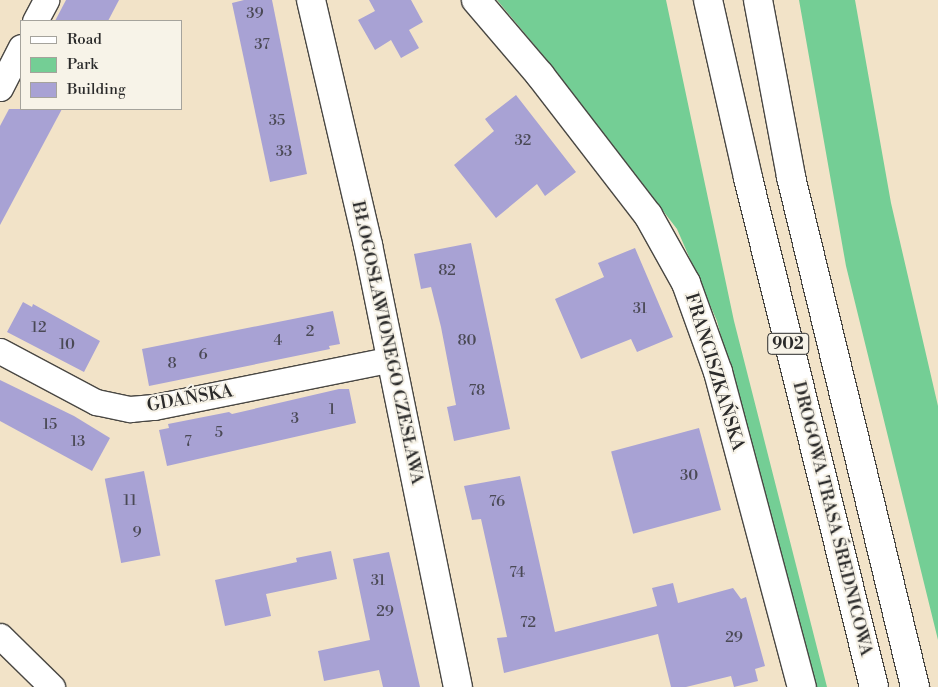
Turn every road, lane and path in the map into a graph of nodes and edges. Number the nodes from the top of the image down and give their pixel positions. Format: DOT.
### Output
graph roads {
  1 [pos="46,0"];
  2 [pos="311,0"];
  3 [pos="476,0"];
  4 [pos="708,0"];
  5 [pos="758,0"];
  6 [pos="36,20"];
  7 [pos="20,49"];
  8 [pos="0,88"];
  9 [pos="0,351"];
  10 [pos="390,359"];
  11 [pos="0,636"];
  12 [pos="52,687"];
  13 [pos="458,687"];
  14 [pos="802,687"];
  15 [pos="874,687"];
  16 [pos="916,687"];
  1 -- 6 [label="street"];
  2 -- 10 [label="street, BŁOGOSŁAWIONEGO CZESŁAWA"];
  3 -- 14 [label="street, FRANCISZKAŃSKA"];
  4 -- 15 [label="street, DROGOWA TRASA ŚREDNICOWA / 902"];
  5 -- 16 [label="street, 902"];
  7 -- 8 [label="street"];
  9 -- 10 [label="street, GDAŃSKA"];
  10 -- 13 [label="street, BŁOGOSŁAWIONEGO CZESŁAWA"];
  11 -- 12 [label="street"];
}
